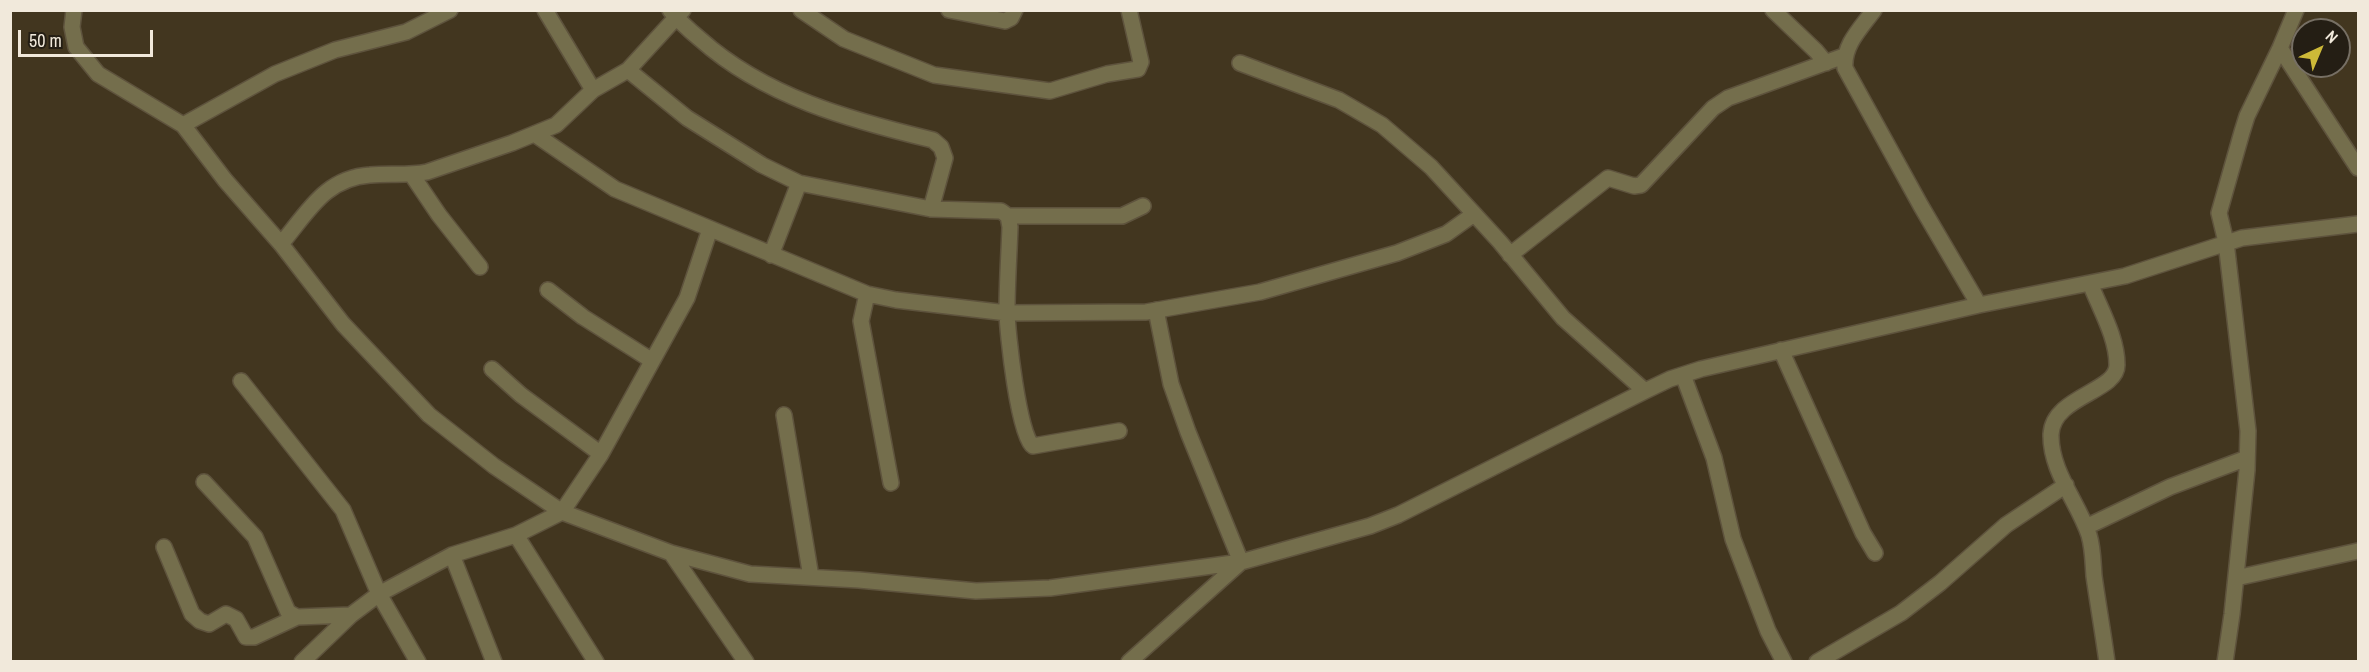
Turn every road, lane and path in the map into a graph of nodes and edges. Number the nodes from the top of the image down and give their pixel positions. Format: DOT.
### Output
graph roads {
  1 [pos="74,10"];
  2 [pos="450,10"];
  3 [pos="544,10"];
  4 [pos="801,10"];
  5 [pos="949,10"];
  6 [pos="1015,10"];
  7 [pos="1129,10"];
  8 [pos="1773,10"];
  9 [pos="1874,10"];
  10 [pos="2296,10"];
  11 [pos="676,13"];
  12 [pos="2280,48"];
  13 [pos="1844,56"];
  14 [pos="1240,63"];
  15 [pos="1826,63"];
  16 [pos="628,70"];
  17 [pos="593,90"];
  18 [pos="183,125"];
  19 [pos="536,135"];
  20 [pos="2358,168"];
  21 [pos="412,175"];
  22 [pos="799,183"];
  23 [pos="1143,206"];
  24 [pos="931,209"];
  25 [pos="1474,213"];
  26 [pos="1008,216"];
  27 [pos="2358,224"];
  28 [pos="710,229"];
  29 [pos="2226,242"];
  30 [pos="281,244"];
  31 [pos="771,255"];
  32 [pos="1510,255"];
  33 [pos="480,267"];
  34 [pos="2090,283"];
  35 [pos="548,290"];
  36 [pos="867,294"];
  37 [pos="1979,305"];
  38 [pos="1156,310"];
  39 [pos="1006,313"];
  40 [pos="1781,350"];
  41 [pos="651,360"];
  42 [pos="492,369"];
  43 [pos="1683,375"];
  44 [pos="241,381"];
  45 [pos="1645,391"];
  46 [pos="784,415"];
  47 [pos="1119,430"];
  48 [pos="601,454"];
  49 [pos="2247,458"];
  50 [pos="204,482"];
  51 [pos="891,483"];
  52 [pos="2066,485"];
  53 [pos="562,512"];
  54 [pos="2086,527"];
  55 [pos="516,535"];
  56 [pos="164,547"];
  57 [pos="2358,551"];
  58 [pos="671,553"];
  59 [pos="1875,553"];
  60 [pos="452,555"];
  61 [pos="1241,562"];
  62 [pos="811,578"];
  63 [pos="2236,578"];
  64 [pos="379,594"];
  65 [pos="351,615"];
  66 [pos="297,617"];
  67 [pos="302,662"];
  68 [pos="418,662"];
  69 [pos="494,662"];
  70 [pos="596,662"];
  71 [pos="747,662"];
  72 [pos="1129,662"];
  73 [pos="1784,662"];
  74 [pos="1817,662"];
  75 [pos="2107,662"];
  76 [pos="2224,662"];
  1 -- 18 [label="street"];
  2 -- 18 [label="street"];
  3 -- 17 [label="street"];
  4 -- 7 [label="street"];
  5 -- 6 [label="street"];
  8 -- 15 [label="street"];
  9 -- 13 [label="street"];
  10 -- 12 [label="street"];
  11 -- 16 [label="street"];
  11 -- 24 [label="street"];
  12 -- 20 [label="street"];
  12 -- 29 [label="street"];
  13 -- 15 [label="street"];
  13 -- 37 [label="street"];
  14 -- 25 [label="street"];
  15 -- 32 [label="street"];
  16 -- 17 [label="street"];
  16 -- 22 [label="street"];
  17 -- 19 [label="street"];
  18 -- 30 [label="street"];
  19 -- 21 [label="street"];
  19 -- 28 [label="street"];
  21 -- 30 [label="street"];
  21 -- 33 [label="street"];
  22 -- 24 [label="street"];
  22 -- 31 [label="street"];
  23 -- 26 [label="street"];
  24 -- 26 [label="street"];
  25 -- 32 [label="street"];
  25 -- 38 [label="street"];
  26 -- 39 [label="street"];
  27 -- 29 [label="street"];
  28 -- 31 [label="street"];
  28 -- 41 [label="street"];
  29 -- 34 [label="street"];
  29 -- 49 [label="street"];
  30 -- 53 [label="street"];
  31 -- 36 [label="street"];
  32 -- 45 [label="street"];
  34 -- 37 [label="street"];
  34 -- 52 [label="street"];
  35 -- 41 [label="street"];
  36 -- 39 [label="street"];
  36 -- 51 [label="street"];
  37 -- 40 [label="street"];
  38 -- 39 [label="street"];
  38 -- 61 [label="street"];
  39 -- 47 [label="street"];
  40 -- 43 [label="street"];
  40 -- 59 [label="street"];
  41 -- 48 [label="street"];
  42 -- 48 [label="street"];
  43 -- 45 [label="street"];
  43 -- 73 [label="street"];
  44 -- 64 [label="street"];
  45 -- 61 [label="street"];
  46 -- 62 [label="street"];
  48 -- 53 [label="street"];
  49 -- 54 [label="street"];
  49 -- 63 [label="street"];
  50 -- 66 [label="street"];
  52 -- 54 [label="street"];
  52 -- 74 [label="street"];
  53 -- 55 [label="street"];
  53 -- 58 [label="street"];
  54 -- 75 [label="street"];
  55 -- 60 [label="street"];
  55 -- 70 [label="street"];
  56 -- 66 [label="street"];
  57 -- 63 [label="street"];
  58 -- 62 [label="street"];
  58 -- 71 [label="street"];
  60 -- 64 [label="street"];
  60 -- 69 [label="street"];
  61 -- 62 [label="street"];
  61 -- 72 [label="street"];
  63 -- 76 [label="street"];
  64 -- 65 [label="street"];
  64 -- 68 [label="street"];
  65 -- 66 [label="street"];
  65 -- 67 [label="street"];
}
